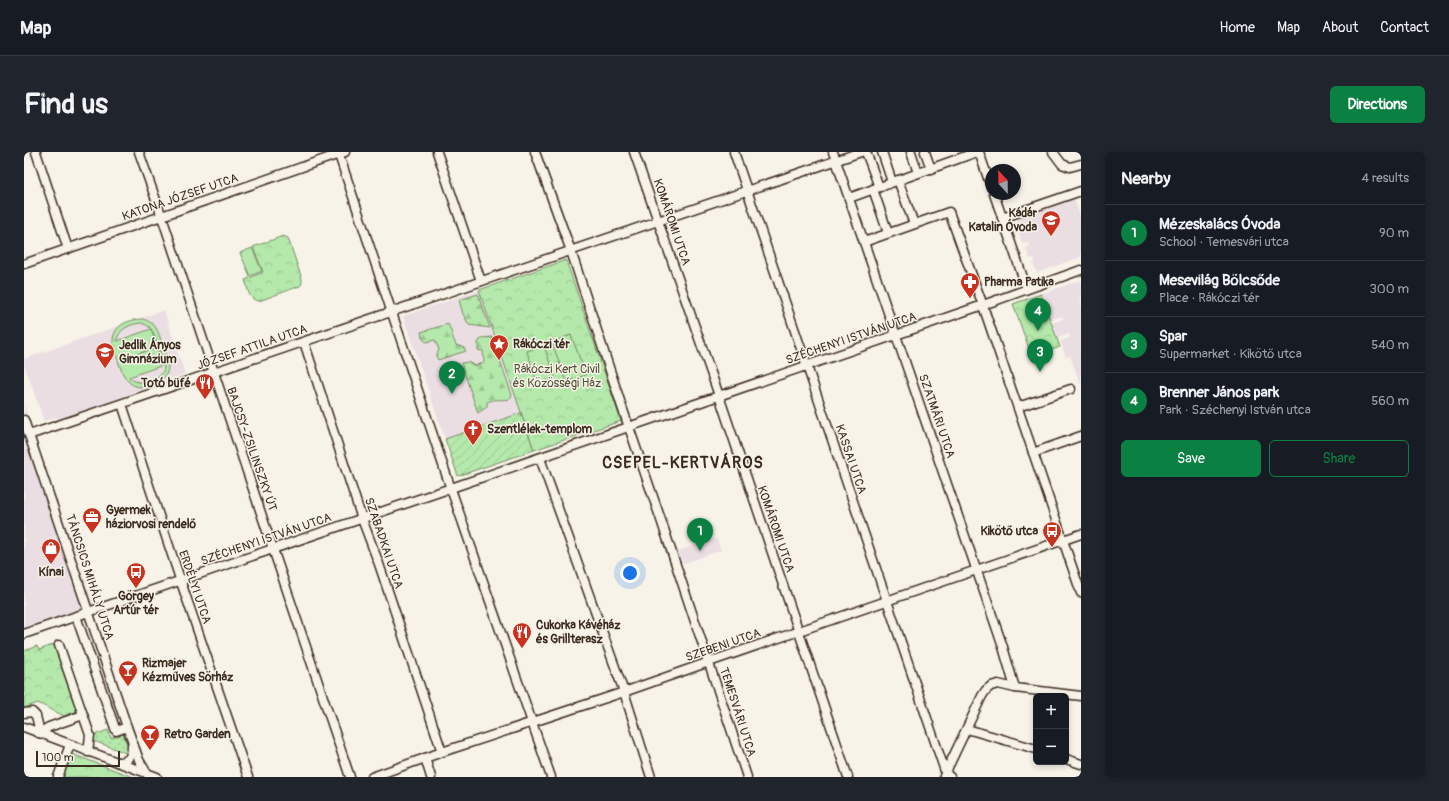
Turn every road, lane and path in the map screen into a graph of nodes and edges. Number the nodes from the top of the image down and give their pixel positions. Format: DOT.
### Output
graph roads {
  1 [pos="36,152"];
  2 [pos="138,152"];
  3 [pos="437,152"];
  4 [pos="535,152"];
  5 [pos="634,152"];
  6 [pos="734,152"];
  7 [pos="833,152"];
  8 [pos="861,152"];
  9 [pos="866,152"];
  10 [pos="882,152"];
  11 [pos="911,152"];
  12 [pos="925,152"];
  13 [pos="978,152"];
  14 [pos="1053,152"];
  15 [pos="340,153"];
  16 [pos="962,154"];
  17 [pos="836,161"];
  18 [pos="1081,164"];
  19 [pos="931,169"];
  20 [pos="985,170"];
  21 [pos="918,173"];
  22 [pos="895,181"];
  23 [pos="876,188"];
  24 [pos="747,191"];
  25 [pos="1081,191"];
  26 [pos="849,198"];
  27 [pos="996,200"];
  28 [pos="162,217"];
  29 [pos="1002,218"];
  30 [pos="659,220"];
  31 [pos="914,224"];
  32 [pos="888,233"];
  33 [pos="864,242"];
  34 [pos="68,249"];
  35 [pos="571,251"];
  36 [pos="24,264"];
  37 [pos="1081,270"];
  38 [pos="481,281"];
  39 [pos="1027,290"];
  40 [pos="983,305"];
  41 [pos="392,312"];
  42 [pos="896,335"];
  43 [pos="304,342"];
  44 [pos="807,365"];
  45 [pos="213,373"];
  46 [pos="1070,388"];
  47 [pos="719,395"];
  48 [pos="122,404"];
  49 [pos="1018,407"];
  50 [pos="24,420"];
  51 [pos="629,427"];
  52 [pos="29,435"];
  53 [pos="1081,436"];
  54 [pos="1033,453"];
  55 [pos="540,458"];
  56 [pos="451,489"];
  57 [pos="362,519"];
  58 [pos="1081,534"];
  59 [pos="1062,541"];
  60 [pos="273,550"];
  61 [pos="977,570"];
  62 [pos="180,581"];
  63 [pos="1081,593"];
  64 [pos="886,600"];
  65 [pos="89,612"];
  66 [pos="76,616"];
  67 [pos="798,632"];
  68 [pos="24,634"];
  69 [pos="59,645"];
  70 [pos="709,662"];
  71 [pos="1015,688"];
  72 [pos="624,692"];
  73 [pos="1081,696"];
  74 [pos="24,713"];
  75 [pos="83,715"];
  76 [pos="532,723"];
  77 [pos="127,727"];
  78 [pos="24,728"];
  79 [pos="967,729"];
  80 [pos="40,733"];
  81 [pos="133,743"];
  82 [pos="70,745"];
  83 [pos="1033,748"];
  84 [pos="88,752"];
  85 [pos="442,752"];
  86 [pos="424,758"];
  87 [pos="1069,760"];
  88 [pos="114,762"];
  89 [pos="1081,764"];
  90 [pos="148,775"];
  91 [pos="947,776"];
  92 [pos="58,777"];
  93 [pos="156,777"];
  94 [pos="248,777"];
  95 [pos="350,777"];
  96 [pos="372,777"];
  97 [pos="431,777"];
  98 [pos="551,777"];
  99 [pos="651,777"];
  100 [pos="747,777"];
  101 [pos="848,777"];
  1 -- 34 [label="street"];
  2 -- 28 [label="street, BAJCSY-ZSILINSZKY ÚT"];
  3 -- 38 [label="street"];
  4 -- 35 [label="street"];
  5 -- 30 [label="street, KOMÁROMI UTCA"];
  6 -- 24 [label="street, KASSAI UTCA"];
  7 -- 17 [label="street, SZATMÁRI UTCA"];
  8 -- 17 [label="street"];
  9 -- 23 [label="street"];
  10 -- 22 [label="street"];
  11 -- 21 [label="street"];
  12 -- 19 [label="street"];
  13 -- 16 [label="street"];
  13 -- 20 [label="street"];
  14 -- 18 [label="street"];
  15 -- 28 [label="street, KATONA JÓZSEF UTCA"];
  15 -- 41 [label="street"];
  16 -- 19 [label="street"];
  17 -- 24 [label="street"];
  17 -- 26 [label="street, SZATMÁRI UTCA"];
  19 -- 21 [label="street"];
  21 -- 22 [label="street"];
  22 -- 23 [label="street"];
  22 -- 31 [label="street"];
  23 -- 26 [label="street"];
  23 -- 32 [label="street"];
  24 -- 30 [label="street"];
  24 -- 44 [label="street, KASSAI UTCA"];
  25 -- 29 [label="street"];
  26 -- 33 [label="street, SZATMÁRI UTCA"];
  27 -- 29 [label="street"];
  28 -- 34 [label="street, KATONA JÓZSEF UTCA"];
  28 -- 45 [label="street, BAJCSY-ZSILINSZKY ÚT"];
  29 -- 39 [label="street"];
  30 -- 35 [label="street"];
  30 -- 47 [label="street, KOMÁROMI UTCA"];
  31 -- 32 [label="street"];
  31 -- 40 [label="street"];
  32 -- 33 [label="street"];
  33 -- 42 [label="street, SZATMÁRI UTCA"];
  34 -- 36 [label="street, KATONA JÓZSEF UTCA"];
  35 -- 38 [label="street"];
  35 -- 51 [label="street"];
  37 -- 39 [label="street, SZÉCHENYI ISTVÁN UTCA"];
  38 -- 41 [label="street"];
  39 -- 40 [label="street, SZÉCHENYI ISTVÁN UTCA"];
  40 -- 42 [label="street, SZÉCHENYI ISTVÁN UTCA"];
  40 -- 49 [label="street"];
  41 -- 43 [label="street, JÓZSEF ATTILA UTCA"];
  41 -- 56 [label="street"];
  42 -- 44 [label="street, SZÉCHENYI ISTVÁN UTCA"];
  42 -- 61 [label="street, SZATMÁRI UTCA"];
  43 -- 45 [label="street, JÓZSEF ATTILA UTCA"];
  43 -- 57 [label="street, SZABADKAI UTCA"];
  44 -- 47 [label="street, SZÉCHENYI ISTVÁN UTCA"];
  44 -- 64 [label="street, KASSAI UTCA"];
  45 -- 48 [label="street, JÓZSEF ATTILA UTCA"];
  45 -- 60 [label="street, BAJCSY-ZSILINSZKY ÚT"];
  46 -- 49 [label="street"];
  47 -- 51 [label="street, SZÉCHENYI ISTVÁN UTCA"];
  47 -- 67 [label="street, KOMÁROMI UTCA"];
  48 -- 52 [label="street, JÓZSEF ATTILA UTCA"];
  48 -- 62 [label="street, ERDÉLYI UTCA"];
  49 -- 54 [label="street"];
  50 -- 52 [label="street, TÁNCSICS MIHÁLY UTCA"];
  51 -- 55 [label="street"];
  51 -- 70 [label="street, TEMESVÁRI UTCA"];
  52 -- 65 [label="street, TÁNCSICS MIHÁLY UTCA"];
  53 -- 54 [label="street"];
  54 -- 59 [label="street"];
  55 -- 56 [label="street"];
  55 -- 72 [label="street"];
  56 -- 57 [label="street, SZÉCHENYI ISTVÁN UTCA"];
  56 -- 76 [label="street"];
  57 -- 60 [label="street, SZÉCHENYI ISTVÁN UTCA"];
  57 -- 85 [label="street, SZABADKAI UTCA"];
  58 -- 59 [label="street, SZEBENI UTCA"];
  59 -- 61 [label="street, SZEBENI UTCA"];
  59 -- 63 [label="street"];
  60 -- 62 [label="street, SZÉCHENYI ISTVÁN UTCA"];
  60 -- 95 [label="street, BAJCSY-ZSILINSZKY ÚT"];
  61 -- 64 [label="street, SZEBENI UTCA"];
  61 -- 71 [label="street, SZATMÁRI UTCA"];
  62 -- 65 [label="street, SZÉCHENYI ISTVÁN UTCA"];
  62 -- 94 [label="street, ERDÉLYI UTCA"];
  64 -- 67 [label="street, SZEBENI UTCA"];
  64 -- 91 [label="street, KASSAI UTCA"];
  65 -- 66 [label="street"];
  65 -- 77 [label="street, TÁNCSICS MIHÁLY UTCA"];
  66 -- 68 [label="street"];
  66 -- 77 [label="street"];
  67 -- 70 [label="street, SZEBENI UTCA"];
  67 -- 101 [label="street, KOMÁROMI UTCA"];
  69 -- 75 [label="street"];
  70 -- 72 [label="street, SZEBENI UTCA"];
  70 -- 100 [label="street, TEMESVÁRI UTCA"];
  71 -- 73 [label="street"];
  71 -- 79 [label="street"];
  72 -- 76 [label="street, SZEBENI UTCA"];
  72 -- 99 [label="street"];
  74 -- 80 [label="street"];
  75 -- 80 [label="street"];
  75 -- 84 [label="street"];
  76 -- 85 [label="street, SZEBENI UTCA"];
  76 -- 98 [label="street"];
  77 -- 81 [label="street, TÁNCSICS MIHÁLY UTCA"];
  78 -- 80 [label="street"];
  79 -- 83 [label="street"];
  79 -- 91 [label="street"];
  80 -- 82 [label="street"];
  81 -- 88 [label="street"];
  81 -- 90 [label="street, TÁNCSICS MIHÁLY UTCA"];
  82 -- 84 [label="street"];
  82 -- 92 [label="street"];
  84 -- 88 [label="street"];
  85 -- 86 [label="street, SZEBENI UTCA"];
  86 -- 96 [label="street, SZEBENI UTCA"];
  86 -- 97 [label="street"];
  87 -- 89 [label="street"];
  88 -- 90 [label="street"];
  90 -- 93 [label="street"];
}
